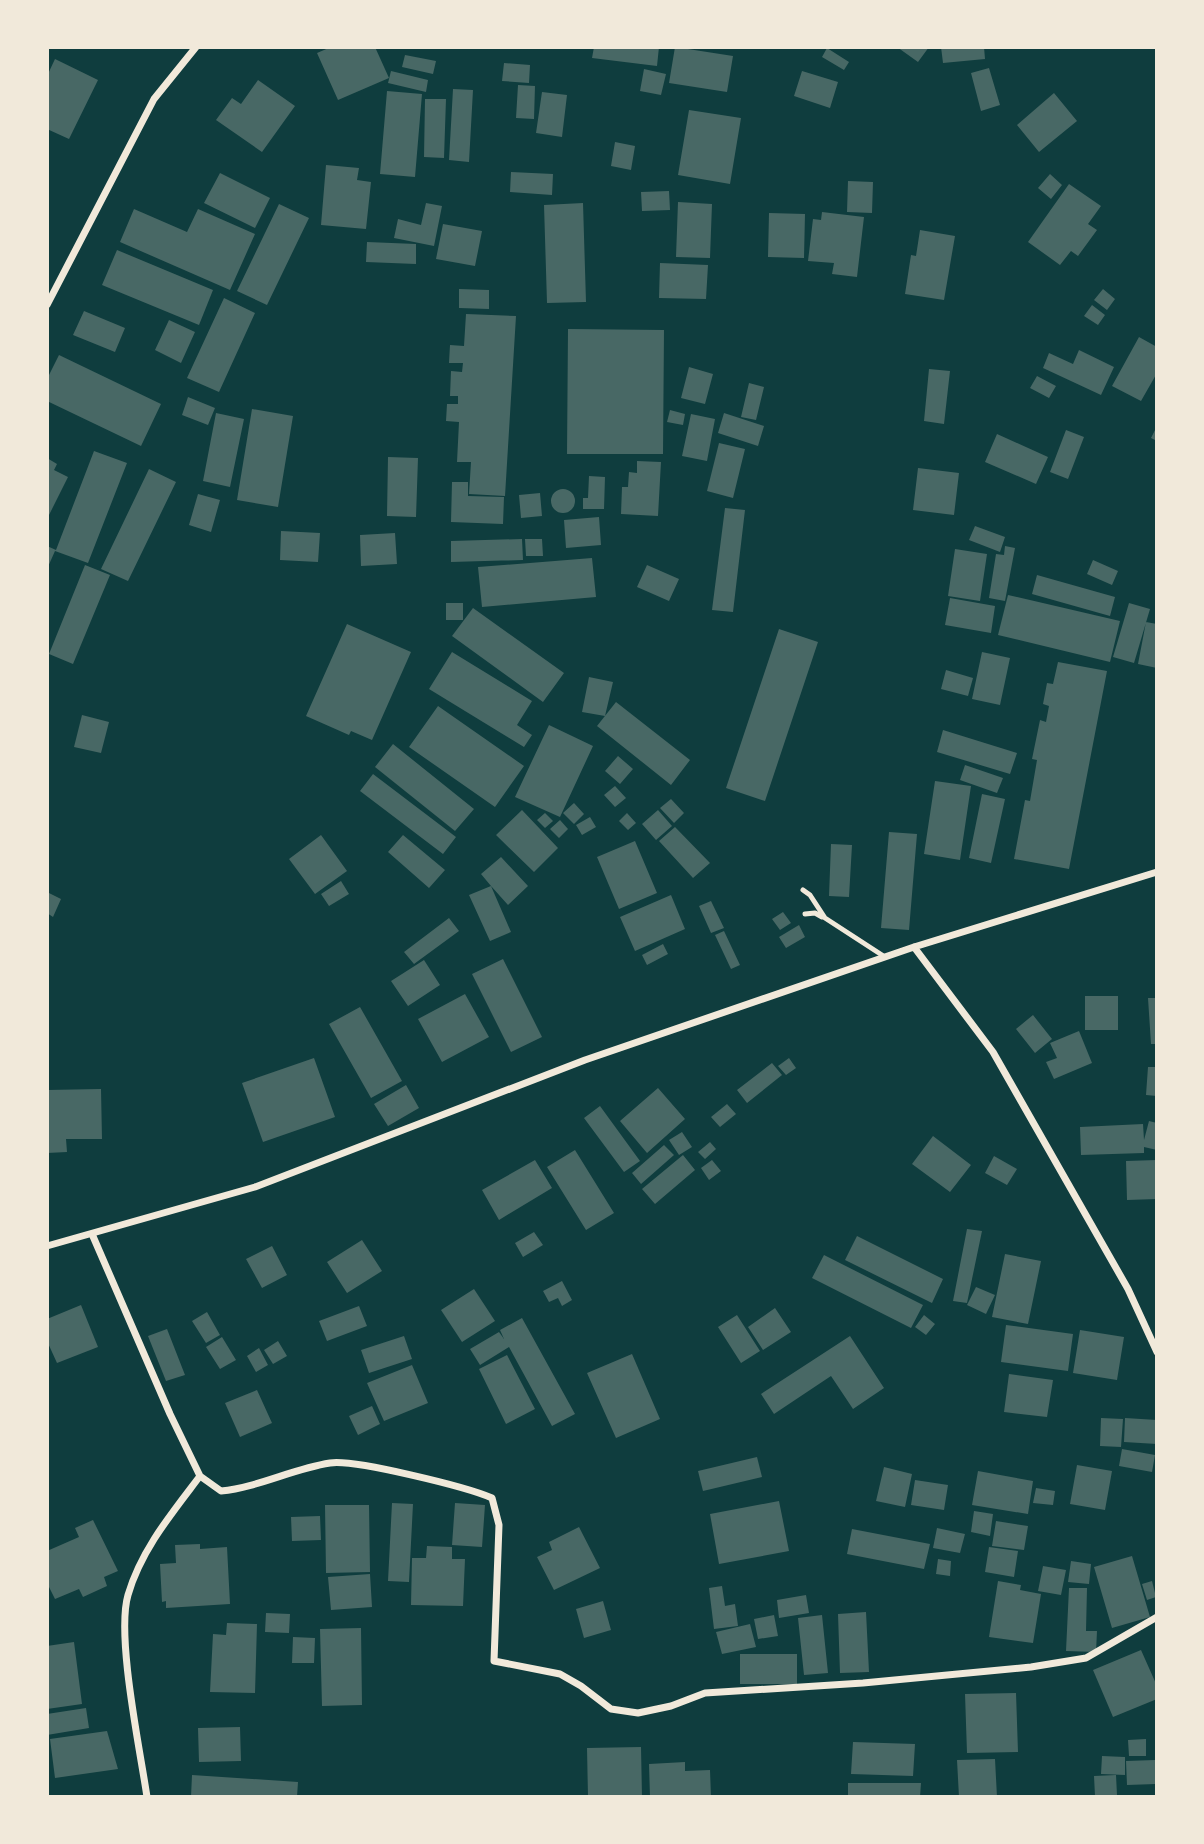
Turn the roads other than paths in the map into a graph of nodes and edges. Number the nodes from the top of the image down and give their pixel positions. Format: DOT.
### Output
graph roads {
  1 [pos="196,47"];
  2 [pos="47,305"];
  3 [pos="1157,872"];
  4 [pos="803,890"];
  5 [pos="805,914"];
  6 [pos="825,918"];
  7 [pos="914,947"];
  8 [pos="885,957"];
  9 [pos="92,1234"];
  10 [pos="47,1246"];
  11 [pos="1157,1352"];
  12 [pos="200,1476"];
  13 [pos="1157,1617"];
  14 [pos="147,1797"];
  1 -- 2 [label="street"];
  3 -- 7 [label="street"];
  4 -- 6 [label="lane"];
  5 -- 6 [label="lane"];
  6 -- 8 [label="lane"];
  7 -- 8 [label="street"];
  7 -- 11 [label="street"];
  8 -- 9 [label="street"];
  9 -- 10 [label="street"];
  9 -- 12 [label="street"];
  12 -- 13 [label="street"];
  12 -- 14 [label="street"];
}
